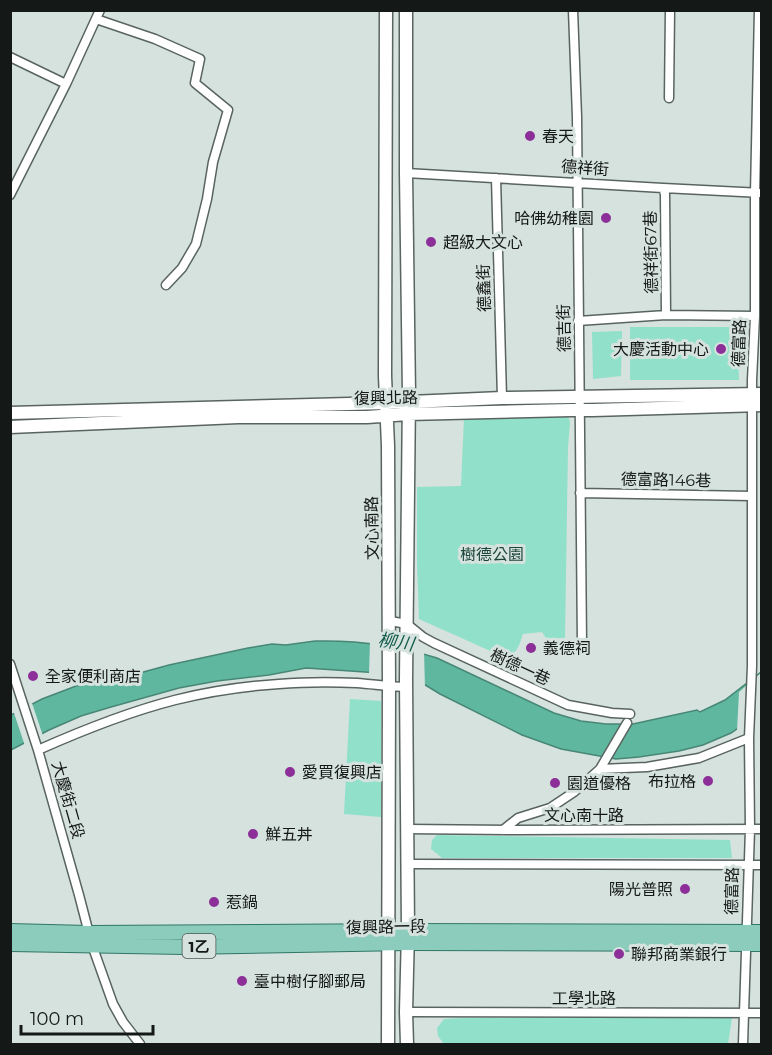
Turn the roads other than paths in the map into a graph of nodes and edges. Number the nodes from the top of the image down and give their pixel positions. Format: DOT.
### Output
graph roads {
  1 [pos="386,10"];
  2 [pos="406,10"];
  3 [pos="573,10"];
  4 [pos="670,10"];
  5 [pos="759,10"];
  6 [pos="98,15"];
  7 [pos="10,57"];
  8 [pos="66,84"];
  9 [pos="669,98"];
  10 [pos="406,173"];
  11 [pos="496,178"];
  12 [pos="577,183"];
  13 [pos="663,189"];
  14 [pos="758,193"];
  15 [pos="10,195"];
  16 [pos="166,285"];
  17 [pos="666,315"];
  18 [pos="755,316"];
  19 [pos="578,321"];
  20 [pos="580,397"];
  21 [pos="502,398"];
  22 [pos="757,399"];
  23 [pos="408,408"];
  24 [pos="387,409"];
  25 [pos="579,410"];
  26 [pos="10,413"];
  27 [pos="10,427"];
  28 [pos="580,494"];
  29 [pos="752,496"];
  30 [pos="390,621"];
  31 [pos="407,624"];
  32 [pos="582,645"];
  33 [pos="10,664"];
  34 [pos="389,682"];
  35 [pos="406,683"];
  36 [pos="749,738"];
  37 [pos="38,748"];
  38 [pos="602,766"];
  39 [pos="407,829"];
  40 [pos="750,829"];
  41 [pos="762,829"];
  42 [pos="503,830"];
  43 [pos="407,864"];
  44 [pos="748,865"];
  45 [pos="762,865"];
  46 [pos="10,931"];
  47 [pos="762,932"];
  48 [pos="388,937"];
  49 [pos="407,937"];
  50 [pos="746,938"];
  51 [pos="90,939"];
  52 [pos="10,944"];
  53 [pos="762,944"];
  54 [pos="406,1012"];
  55 [pos="762,1013"];
  56 [pos="745,1014"];
  57 [pos="140,1044"];
  58 [pos="388,1044"];
  59 [pos="407,1044"];
  60 [pos="743,1044"];
  1 -- 24 [label="main road, 文心南路"];
  2 -- 10 [label="main road"];
  3 -- 12 [label="street, 德吉街"];
  4 -- 9 [label="street"];
  5 -- 14 [label="street, 德富路"];
  6 -- 8 [label="street"];
  6 -- 16 [label="street"];
  7 -- 8 [label="street"];
  8 -- 15 [label="street"];
  10 -- 11 [label="street, 德祥街"];
  10 -- 23 [label="main road"];
  11 -- 12 [label="street, 德祥街"];
  11 -- 21 [label="street, 德鑫街"];
  12 -- 13 [label="street, 德祥街"];
  12 -- 19 [label="street, 德吉街"];
  13 -- 14 [label="street, 德祥街"];
  13 -- 17 [label="street, 德祥街67巷"];
  14 -- 18 [label="street, 德富路"];
  17 -- 18 [label="street"];
  17 -- 19 [label="street"];
  18 -- 22 [label="street, 德富路"];
  19 -- 20 [label="street, 德吉街"];
  20 -- 21 [label="main road, 復興北路"];
  20 -- 22 [label="main road, 復興北路"];
  20 -- 25 [label="street, 德吉街"];
  21 -- 23 [label="main road, 復興北路"];
  22 -- 25 [label="main road, 復興北路"];
  22 -- 29 [label="street, 德富路"];
  23 -- 24 [label="main road, 復興北路"];
  23 -- 25 [label="main road, 復興北路"];
  23 -- 31 [label="main road"];
  24 -- 26 [label="main road, 復興北路"];
  24 -- 27 [label="main road, 復興北路"];
  24 -- 30 [label="main road, 文心南路"];
  25 -- 28 [label="street, 德吉街"];
  28 -- 29 [label="street, 德富路146巷"];
  28 -- 32 [label="street, 德吉街"];
  29 -- 36 [label="street, 德富路"];
  30 -- 31 [label="street"];
  30 -- 34 [label="main road, 文心南路"];
  31 -- 35 [label="main road"];
  31 -- 38 [label="street, 樹德一巷"];
  33 -- 37 [label="street, 大慶街二段"];
  34 -- 35 [label="street"];
  34 -- 37 [label="street"];
  34 -- 48 [label="main road, 文心南路"];
  35 -- 39 [label="main road"];
  36 -- 38 [label="street"];
  36 -- 40 [label="street, 德富路"];
  37 -- 51 [label="street, 大慶街二段"];
  38 -- 42 [label="street"];
  39 -- 42 [label="street, 文心南十路"];
  39 -- 43 [label="main road"];
  40 -- 41 [label="street, 文心南十路"];
  40 -- 42 [label="street, 文心南十路"];
  40 -- 44 [label="street, 德富路"];
  43 -- 44 [label="street"];
  43 -- 49 [label="main road"];
  44 -- 45 [label="street"];
  44 -- 50 [label="street, 德富路"];
  46 -- 51 [label="main road, 復興路一段 / 1乙"];
  47 -- 50 [label="main road, 復興路一段 / 1乙"];
  48 -- 49 [label="main road, 復興路一段 / 1乙"];
  48 -- 51 [label="main road, 復興路一段 / 1乙"];
  48 -- 58 [label="main road, 文心南路"];
  49 -- 50 [label="main road, 復興路一段 / 1乙"];
  49 -- 54 [label="main road"];
  50 -- 53 [label="main road, 復興路一段 / 1乙"];
  50 -- 56 [label="street, 德富路"];
  51 -- 52 [label="main road, 復興路一段 / 1乙"];
  51 -- 57 [label="street, 大慶街二段"];
  54 -- 56 [label="street, 工學北路"];
  54 -- 59 [label="main road"];
  55 -- 56 [label="street, 工學北路"];
  56 -- 60 [label="street, 德富路"];
}
